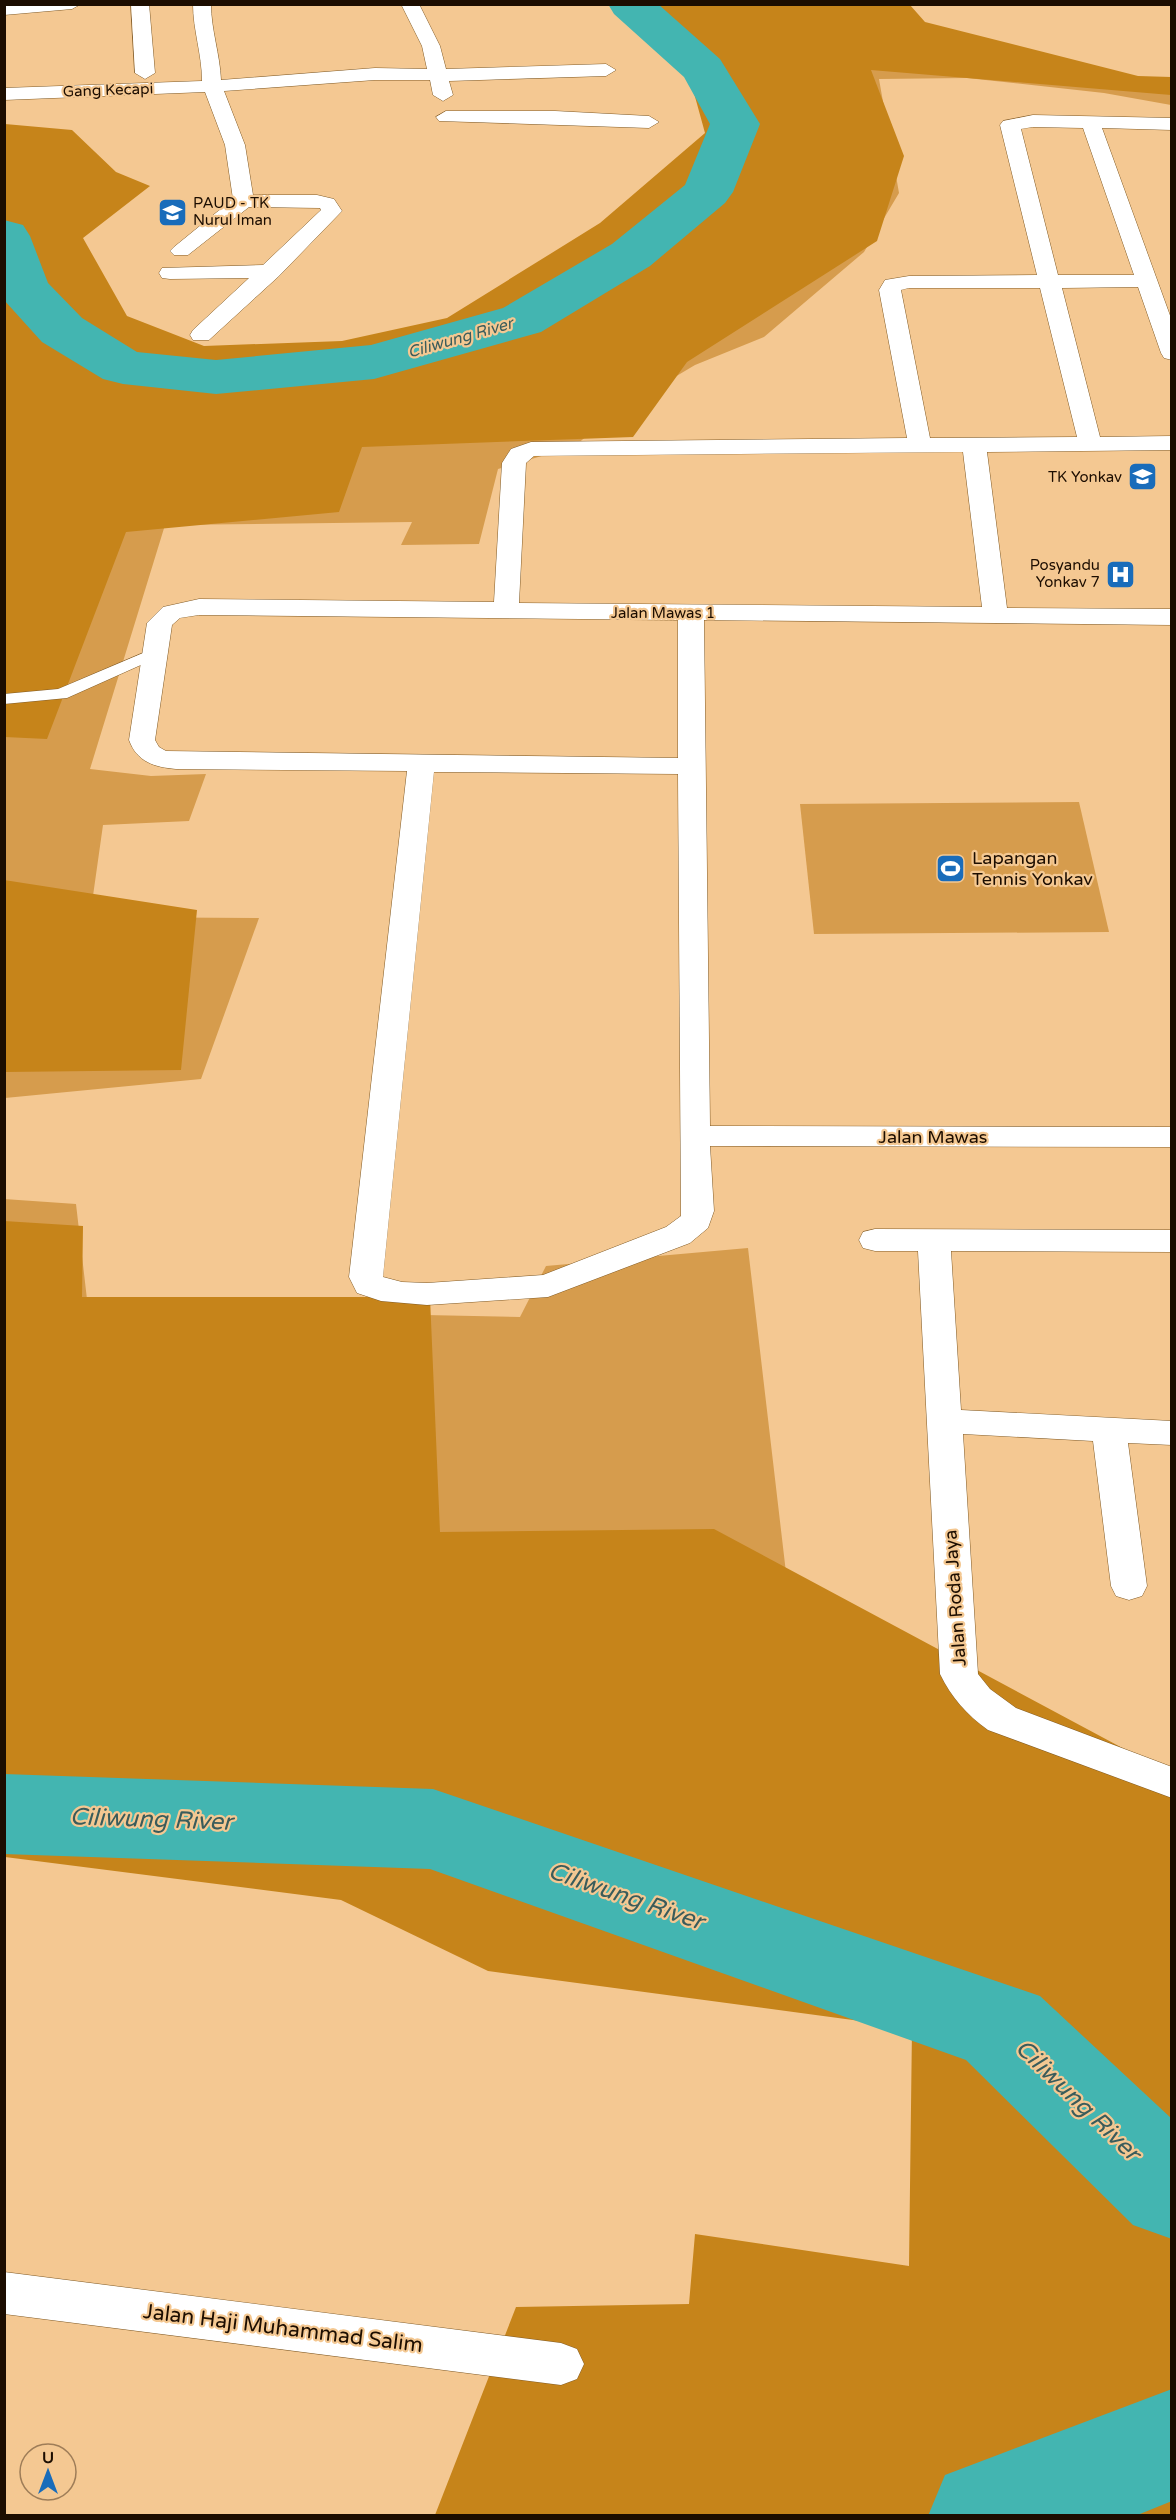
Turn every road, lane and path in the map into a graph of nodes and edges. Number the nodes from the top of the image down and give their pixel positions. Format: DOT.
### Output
graph roads {
  1 [pos="72,4"];
  2 [pos="140,4"];
  3 [pos="202,4"];
  4 [pos="410,4"];
  5 [pos="4,10"];
  6 [pos="606,70"];
  7 [pos="145,73"];
  8 [pos="439,76"];
  9 [pos="212,87"];
  10 [pos="4,94"];
  11 [pos="446,117"];
  12 [pos="1090,121"];
  13 [pos="650,122"];
  14 [pos="1172,124"];
  15 [pos="449,138"];
  16 [pos="244,201"];
  17 [pos="181,251"];
  18 [pos="271,271"];
  19 [pos="170,273"];
  20 [pos="1050,281"];
  21 [pos="1146,281"];
  22 [pos="201,335"];
  23 [pos="1172,353"];
  24 [pos="1172,443"];
  25 [pos="1090,444"];
  26 [pos="920,446"];
  27 [pos="974,446"];
  28 [pos="507,612"];
  29 [pos="691,613"];
  30 [pos="995,614"];
  31 [pos="1172,616"];
  32 [pos="155,653"];
  33 [pos="4,699"];
  34 [pos="422,765"];
  35 [pos="693,766"];
  36 [pos="694,1136"];
  37 [pos="1172,1137"];
  38 [pos="875,1240"];
  39 [pos="1172,1241"];
  40 [pos="934,1242"];
  41 [pos="944,1421"];
  42 [pos="1109,1431"];
  43 [pos="1172,1433"];
  44 [pos="1129,1586"];
  45 [pos="1172,1783"];
  46 [pos="4,2293"];
  47 [pos="561,2364"];
  1 -- 5 [label="street"];
  2 -- 7 [label="street"];
  3 -- 9 [label="street"];
  4 -- 8 [label="street"];
  6 -- 8 [label="street, Gang Kecapi"];
  8 -- 9 [label="street, Gang Kecapi"];
  8 -- 11 [label="street"];
  9 -- 10 [label="street, Gang Kecapi"];
  9 -- 16 [label="street"];
  11 -- 13 [label="street"];
  11 -- 15 [label="street"];
  12 -- 14 [label="street"];
  12 -- 20 [label="street"];
  12 -- 21 [label="street"];
  16 -- 17 [label="street"];
  16 -- 18 [label="street"];
  18 -- 19 [label="street"];
  18 -- 22 [label="street"];
  20 -- 21 [label="street"];
  20 -- 25 [label="street"];
  20 -- 26 [label="street"];
  21 -- 23 [label="street"];
  24 -- 25 [label="street"];
  25 -- 27 [label="street"];
  26 -- 27 [label="street"];
  26 -- 28 [label="street"];
  27 -- 30 [label="street"];
  28 -- 29 [label="street, Jalan Mawas 1"];
  28 -- 32 [label="street, Jalan Mawas 1"];
  29 -- 30 [label="street, Jalan Mawas 1"];
  29 -- 35 [label="street"];
  30 -- 31 [label="street, Jalan Mawas 1"];
  32 -- 33 [label="lane"];
  32 -- 34 [label="street"];
  34 -- 35 [label="street"];
  34 -- 36 [label="street"];
  35 -- 36 [label="street"];
  36 -- 37 [label="street, Jalan Mawas"];
  38 -- 40 [label="street"];
  39 -- 40 [label="street"];
  40 -- 41 [label="street, Jalan Roda Jaya"];
  41 -- 42 [label="street"];
  41 -- 45 [label="street, Jalan Roda Jaya"];
  42 -- 43 [label="street"];
  42 -- 44 [label="street"];
  46 -- 47 [label="street, Jalan Haji Muhammad Salim"];
}
